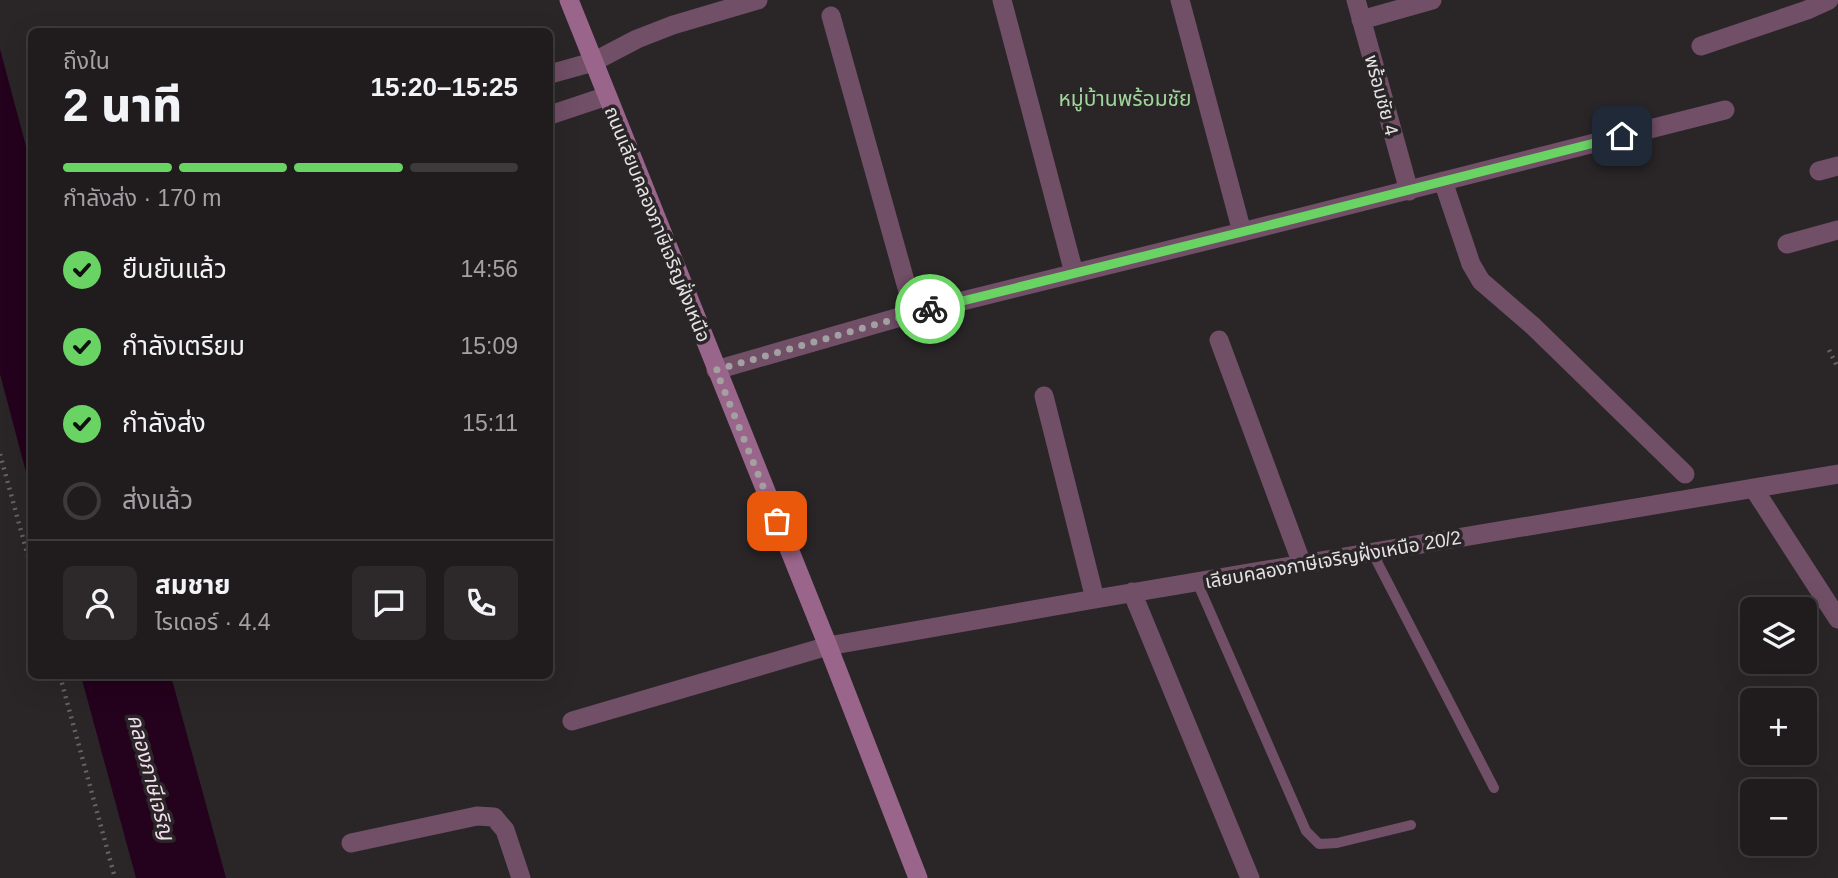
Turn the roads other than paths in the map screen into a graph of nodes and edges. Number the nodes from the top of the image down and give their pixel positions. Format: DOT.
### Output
graph roads {
  1 [pos="569,0"];
  2 [pos="758,0"];
  3 [pos="1002,0"];
  4 [pos="1180,0"];
  5 [pos="1356,0"];
  6 [pos="1432,0"];
  7 [pos="1829,0"];
  8 [pos="1806,5"];
  9 [pos="831,16"];
  10 [pos="1361,20"];
  11 [pos="1701,46"];
  12 [pos="593,62"];
  13 [pos="553,73"];
  14 [pos="607,96"];
  15 [pos="1725,110"];
  16 [pos="553,114"];
  17 [pos="1838,166"];
  18 [pos="1819,171"];
  19 [pos="1443,181"];
  20 [pos="1409,191"];
  21 [pos="1838,230"];
  22 [pos="1242,232"];
  23 [pos="1787,244"];
  24 [pos="1074,273"];
  25 [pos="914,313"];
  26 [pos="1219,340"];
  27 [pos="716,370"];
  28 [pos="1044,396"];
  29 [pos="1685,474"];
  30 [pos="1838,474"];
  31 [pos="1754,489"];
  32 [pos="1372,552"];
  33 [pos="1302,564"];
  34 [pos="1197,582"];
  35 [pos="1132,592"];
  36 [pos="1095,599"];
  37 [pos="1838,619"];
  38 [pos="828,646"];
  39 [pos="572,721"];
  40 [pos="1494,788"];
  41 [pos="1411,825"];
  42 [pos="351,842"];
  43 [pos="521,878"];
  44 [pos="918,878"];
  45 [pos="1250,878"];
  1 -- 12 [label="main road, ถนนเลียบคลองภาษีเจริญฝั่งเหนือ"];
  2 -- 12 [label="street"];
  3 -- 24 [label="street"];
  4 -- 22 [label="street"];
  5 -- 10 [label="street, พร้อมชัย 4"];
  6 -- 10 [label="street"];
  7 -- 8 [label="street"];
  8 -- 11 [label="street"];
  9 -- 25 [label="street"];
  10 -- 20 [label="street, พร้อมชัย 4"];
  12 -- 13 [label="street"];
  12 -- 14 [label="main road, ถนนเลียบคลองภาษีเจริญฝั่งเหนือ"];
  14 -- 16 [label="street"];
  14 -- 27 [label="main road, ถนนเลียบคลองภาษีเจริญฝั่งเหนือ"];
  15 -- 19 [label="street"];
  17 -- 18 [label="street"];
  19 -- 20 [label="street"];
  19 -- 29 [label="street"];
  20 -- 22 [label="street"];
  21 -- 23 [label="street"];
  22 -- 24 [label="street"];
  24 -- 25 [label="street"];
  25 -- 27 [label="street"];
  26 -- 33 [label="street"];
  27 -- 38 [label="main road, ถนนเลียบคลองภาษีเจริญฝั่งเหนือ"];
  28 -- 36 [label="street"];
  30 -- 31 [label="street, เลียบคลองภาษีเจริญฝั่งเหนือ 20/2"];
  31 -- 32 [label="street, เลียบคลองภาษีเจริญฝั่งเหนือ 20/2"];
  31 -- 37 [label="street"];
  32 -- 33 [label="street, เลียบคลองภาษีเจริญฝั่งเหนือ 20/2"];
  32 -- 40 [label="lane"];
  33 -- 34 [label="street, เลียบคลองภาษีเจริญฝั่งเหนือ 20/2"];
  34 -- 35 [label="street, เลียบคลองภาษีเจริญฝั่งเหนือ 20/2"];
  34 -- 41 [label="lane"];
  35 -- 36 [label="street, เลียบคลองภาษีเจริญฝั่งเหนือ 20/2"];
  35 -- 45 [label="street"];
  36 -- 38 [label="street, เลียบคลองภาษีเจริญฝั่งเหนือ 20/2"];
  38 -- 39 [label="street, เลียบคลองภาษีเจริญฝั่งเหนือ 20/2"];
  38 -- 44 [label="main road, ถนนเลียบคลองภาษีเจริญฝั่งเหนือ"];
  42 -- 43 [label="street"];
}
